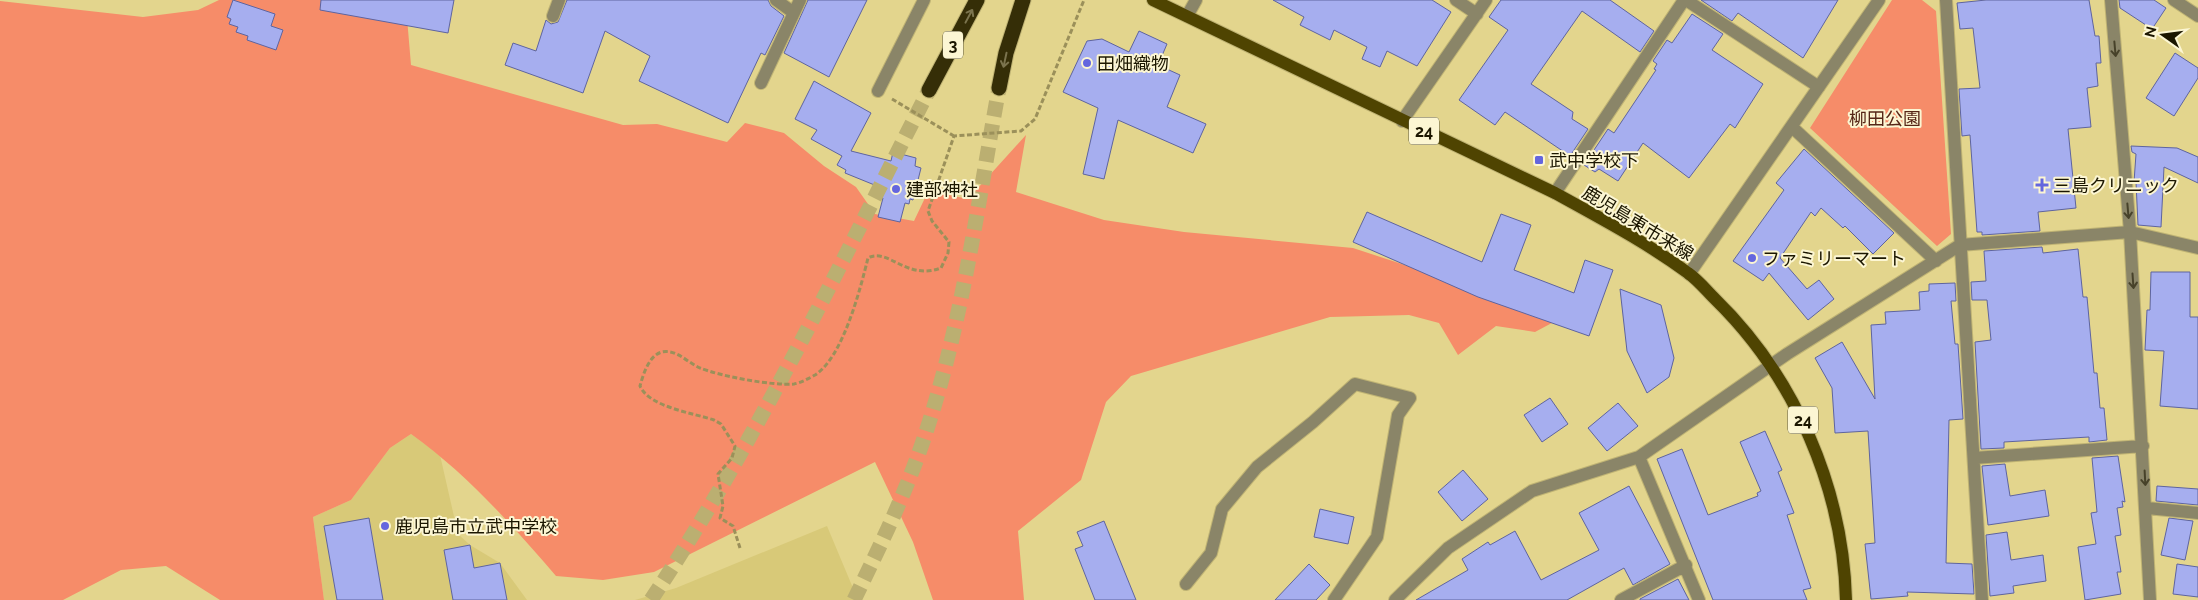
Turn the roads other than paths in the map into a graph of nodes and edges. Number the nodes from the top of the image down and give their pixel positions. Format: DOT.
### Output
graph roads {
  1 [pos="559,0"];
  2 [pos="776,0"];
  3 [pos="800,0"];
  4 [pos="924,0"];
  5 [pos="977,0"];
  6 [pos="1023,0"];
  7 [pos="1153,0"];
  8 [pos="1196,0"];
  9 [pos="1456,0"];
  10 [pos="1486,0"];
  11 [pos="1685,0"];
  12 [pos="1878,0"];
  13 [pos="1946,0"];
  14 [pos="2111,0"];
  15 [pos="2174,0"];
  16 [pos="794,13"];
  17 [pos="1477,14"];
  18 [pos="553,16"];
  19 [pos="1187,16"];
  20 [pos="2198,16"];
  21 [pos="761,83"];
  22 [pos="1819,87"];
  23 [pos="999,88"];
  24 [pos="929,90"];
  25 [pos="878,91"];
  26 [pos="1402,121"];
  27 [pos="1792,127"];
  28 [pos="1555,193"];
  29 [pos="2130,232"];
  30 [pos="1960,245"];
  31 [pos="2198,248"];
  32 [pos="1936,261"];
  33 [pos="1689,274"];
  34 [pos="1771,365"];
  35 [pos="2143,446"];
  36 [pos="1639,457"];
  37 [pos="1974,458"];
  38 [pos="2147,508"];
  39 [pos="2198,513"];
  40 [pos="1686,566"];
  41 [pos="1186,584"];
  42 [pos="1334,600"];
  43 [pos="1395,600"];
  44 [pos="1621,600"];
  45 [pos="1699,600"];
  46 [pos="1846,600"];
  47 [pos="1982,600"];
  48 [pos="2150,600"];
  1 -- 18 [label="street"];
  2 -- 16 [label="street"];
  3 -- 16 [label="street"];
  4 -- 25 [label="street"];
  24 -- 5 [label="highway, 3, one-way"];
  6 -- 23 [label="highway, one-way"];
  7 -- 19 [label="main road, 鹿児島東市来線 / 24"];
  8 -- 19 [label="street"];
  9 -- 17 [label="street"];
  10 -- 17 [label="street"];
  11 -- 22 [label="street"];
  11 -- 28 [label="street"];
  12 -- 22 [label="street"];
  13 -- 30 [label="street"];
  14 -- 29 [label="street, one-way"];
  15 -- 20 [label="street"];
  16 -- 21 [label="street"];
  17 -- 26 [label="street"];
  19 -- 26 [label="main road, 鹿児島東市来線 / 24"];
  22 -- 27 [label="street"];
  26 -- 28 [label="main road, 鹿児島東市来線 / 24"];
  27 -- 32 [label="street"];
  27 -- 33 [label="street"];
  28 -- 33 [label="main road, 鹿児島東市来線 / 24"];
  29 -- 30 [label="street"];
  29 -- 31 [label="street"];
  29 -- 35 [label="street, one-way"];
  30 -- 32 [label="street"];
  30 -- 37 [label="street"];
  32 -- 34 [label="street"];
  33 -- 34 [label="main road, 鹿児島東市来線 / 24"];
  34 -- 36 [label="street"];
  34 -- 46 [label="main road, 鹿児島東市来線 / 24"];
  35 -- 37 [label="street"];
  35 -- 38 [label="street, one-way"];
  36 -- 40 [label="street"];
  36 -- 43 [label="street"];
  37 -- 47 [label="street"];
  38 -- 39 [label="street"];
  38 -- 48 [label="street"];
  40 -- 44 [label="street"];
  40 -- 45 [label="street"];
  41 -- 42 [label="street"];
}
